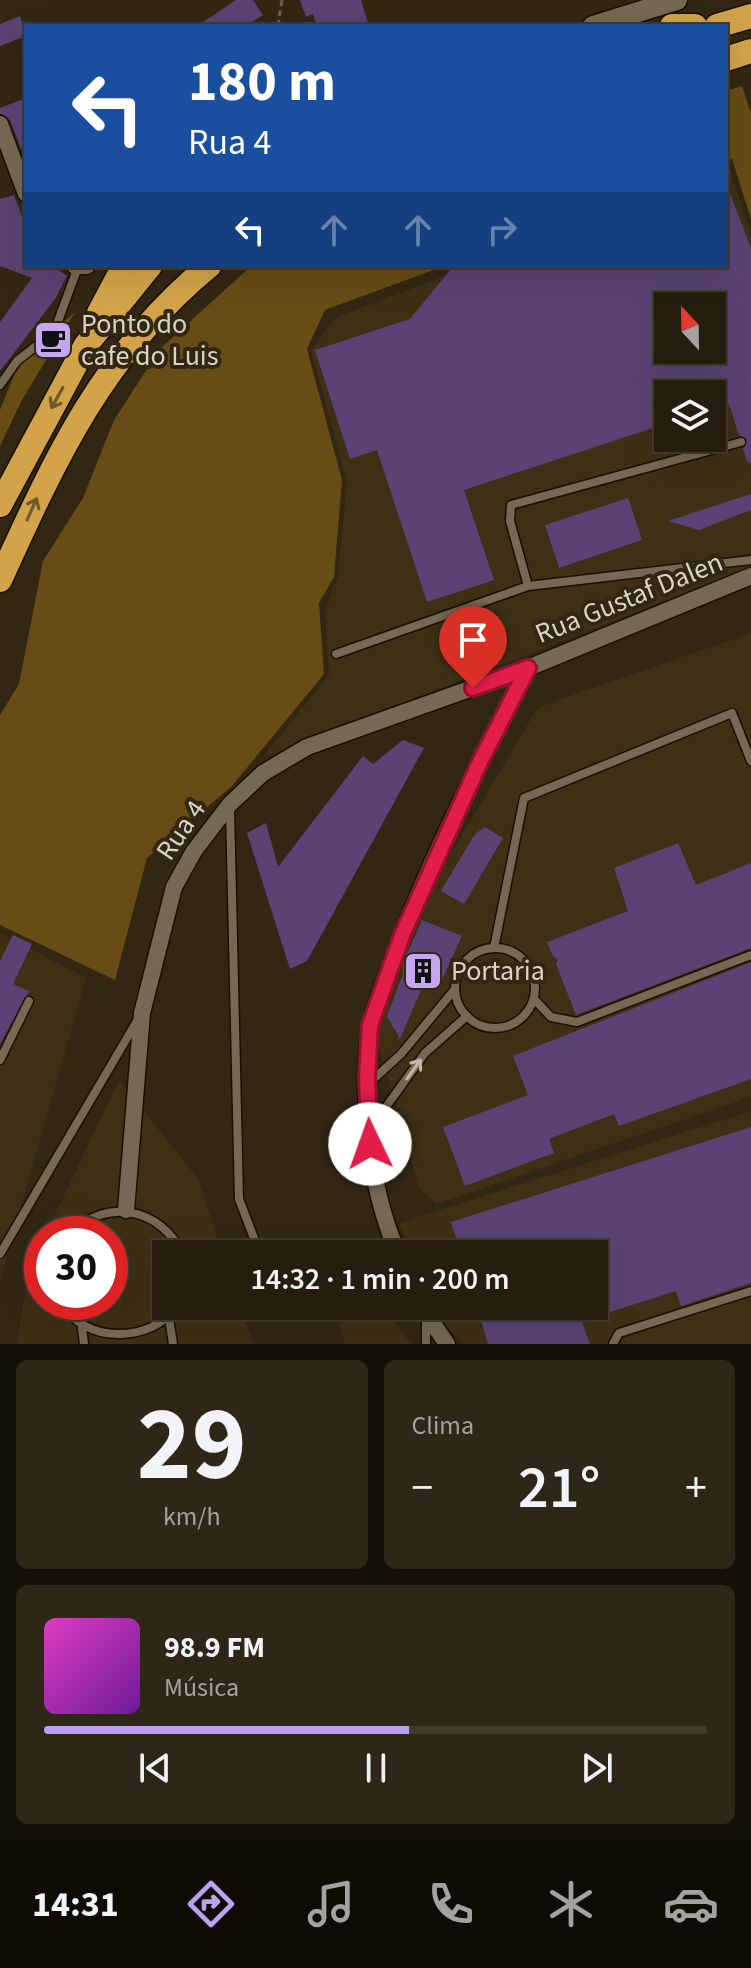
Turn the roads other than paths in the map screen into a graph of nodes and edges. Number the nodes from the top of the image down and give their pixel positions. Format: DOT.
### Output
graph roads {
  1 [pos="677,0"];
  2 [pos="751,16"];
  3 [pos="599,24"];
  4 [pos="724,24"];
  5 [pos="751,51"];
  6 [pos="728,58"];
  7 [pos="751,62"];
  8 [pos="728,66"];
  9 [pos="0,124"];
  10 [pos="24,189"];
  11 [pos="79,268"];
  12 [pos="123,268"];
  13 [pos="148,268"];
  14 [pos="207,268"];
  15 [pos="86,345"];
  16 [pos="0,385"];
  17 [pos="741,442"];
  18 [pos="0,505"];
  19 [pos="751,560"];
  20 [pos="751,576"];
  21 [pos="0,580"];
  22 [pos="528,586"];
  23 [pos="336,654"];
  24 [pos="528,668"];
  25 [pos="751,761"];
  26 [pos="230,804"];
  27 [pos="494,948"];
  28 [pos="751,955"];
  29 [pos="455,988"];
  30 [pos="534,999"];
  31 [pos="29,1001"];
  32 [pos="142,1013"];
  33 [pos="467,1016"];
  34 [pos="0,1060"];
  35 [pos="367,1085"];
  36 [pos="369,1130"];
  37 [pos="126,1210"];
  38 [pos="96,1216"];
  39 [pos="173,1240"];
  40 [pos="255,1240"];
  41 [pos="392,1240"];
  42 [pos="0,1254"];
  43 [pos="751,1291"];
  44 [pos="76,1320"];
  45 [pos="166,1320"];
  46 [pos="169,1320"];
  47 [pos="424,1320"];
  48 [pos="430,1320"];
  49 [pos="82,1328"];
  50 [pos="84,1344"];
  51 [pos="173,1344"];
  52 [pos="426,1344"];
  53 [pos="447,1344"];
  54 [pos="613,1344"];
  1 -- 3 [label="main road"];
  2 -- 4 [label="highway"];
  5 -- 6 [label="highway"];
  7 -- 8 [label="highway"];
  9 -- 10 [label="street"];
  11 -- 16 [label="lane"];
  12 -- 15 [label="highway"];
  13 -- 15 [label="highway"];
  21 -- 14 [label="highway, one-way"];
  15 -- 18 [label="highway, one-way"];
  17 -- 22 [label="lane"];
  19 -- 22 [label="lane"];
  20 -- 24 [label="street, Rua Gustaf Dalen"];
  22 -- 23 [label="lane"];
  24 -- 26 [label="street, Rua 4"];
  24 -- 35 [label="street, Rua Gustaf Dalen"];
  25 -- 27 [label="lane"];
  26 -- 32 [label="street, Rua 4"];
  26 -- 40 [label="lane"];
  27 -- 29 [label="lane"];
  27 -- 30 [label="lane"];
  28 -- 30 [label="lane"];
  29 -- 33 [label="lane"];
  29 -- 35 [label="lane"];
  30 -- 33 [label="lane"];
  31 -- 34 [label="lane"];
  32 -- 37 [label="street, Rua 4"];
  32 -- 42 [label="lane"];
  36 -- 33 [label="lane, one-way"];
  35 -- 36 [label="street, Rua Gustaf Dalen"];
  36 -- 41 [label="street, Rua Gustaf Dalen"];
  37 -- 38 [label="lane"];
  37 -- 39 [label="lane"];
  43 -- 54 [label="lane"];
  44 -- 49 [label="lane"];
  45 -- 49 [label="lane"];
  46 -- 51 [label="lane"];
  47 -- 52 [label="lane"];
  48 -- 53 [label="street"];
  49 -- 50 [label="lane"];
}
